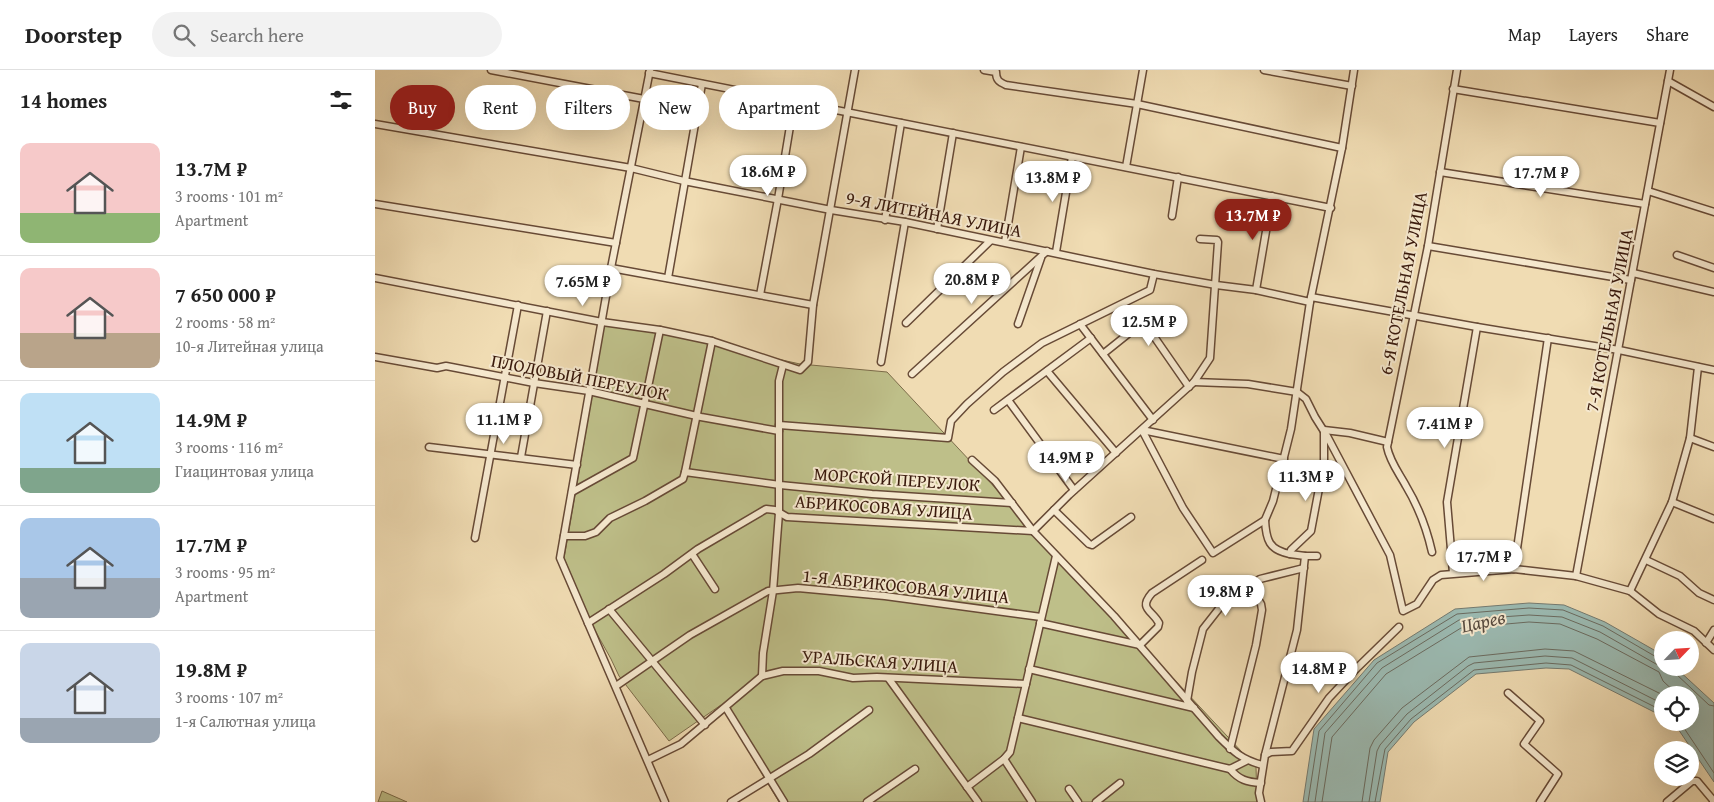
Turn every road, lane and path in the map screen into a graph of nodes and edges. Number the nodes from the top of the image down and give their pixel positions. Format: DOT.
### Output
graph roads {
  1 [pos="491,70"];
  2 [pos="855,70"];
  3 [pos="985,70"];
  4 [pos="1143,70"];
  5 [pos="1264,70"];
  6 [pos="1355,70"];
  7 [pos="1457,70"];
  8 [pos="1670,70"];
  9 [pos="996,71"];
  10 [pos="649,72"];
  11 [pos="1668,81"];
  12 [pos="702,84"];
  13 [pos="647,85"];
  14 [pos="1352,86"];
  15 [pos="719,87"];
  16 [pos="1453,88"];
  17 [pos="640,98"];
  18 [pos="1137,104"];
  19 [pos="1714,107"];
  20 [pos="838,110"];
  21 [pos="848,112"];
  22 [pos="640,120"];
  23 [pos="901,123"];
  24 [pos="1660,123"];
  25 [pos="375,124"];
  26 [pos="789,130"];
  27 [pos="953,133"];
  28 [pos="1021,147"];
  29 [pos="1342,148"];
  30 [pos="1072,157"];
  31 [pos="1126,167"];
  32 [pos="631,168"];
  33 [pos="1440,172"];
  34 [pos="1178,177"];
  35 [pos="684,181"];
  36 [pos="1648,190"];
  37 [pos="1272,196"];
  38 [pos="778,199"];
  39 [pos="375,204"];
  40 [pos="1645,204"];
  41 [pos="1331,208"];
  42 [pos="831,210"];
  43 [pos="1714,212"];
  44 [pos="1172,216"];
  45 [pos="885,220"];
  46 [pos="905,222"];
  47 [pos="937,229"];
  48 [pos="1201,239"];
  49 [pos="990,241"];
  50 [pos="1005,242"];
  51 [pos="616,243"];
  52 [pos="1428,246"];
  53 [pos="1047,251"];
  54 [pos="1056,252"];
  55 [pos="1677,255"];
  56 [pos="1041,257"];
  57 [pos="611,268"];
  58 [pos="1714,268"];
  59 [pos="1154,274"];
  60 [pos="1632,277"];
  61 [pos="375,278"];
  62 [pos="668,278"];
  63 [pos="1216,285"];
  64 [pos="1256,290"];
  65 [pos="1714,292"];
  66 [pos="760,295"];
  67 [pos="1310,299"];
  68 [pos="813,304"];
  69 [pos="518,305"];
  70 [pos="547,311"];
  71 [pos="1413,315"];
  72 [pos="602,322"];
  73 [pos="906,323"];
  74 [pos="1018,324"];
  75 [pos="1080,324"];
  76 [pos="1477,328"];
  77 [pos="660,330"];
  78 [pos="1091,338"];
  79 [pos="1548,338"];
  80 [pos="712,342"];
  81 [pos="1619,350"];
  82 [pos="1103,354"];
  83 [pos="375,357"];
  84 [pos="881,362"];
  85 [pos="783,365"];
  86 [pos="1698,367"];
  87 [pos="1714,370"];
  88 [pos="1047,371"];
  89 [pos="912,374"];
  90 [pos="505,377"];
  91 [pos="534,383"];
  92 [pos="1191,385"];
  93 [pos="589,392"];
  94 [pos="1297,392"];
  95 [pos="1008,400"];
  96 [pos="644,404"];
  97 [pos="994,410"];
  98 [pos="697,416"];
  99 [pos="1153,420"];
  100 [pos="779,428"];
  101 [pos="1142,430"];
  102 [pos="1324,430"];
  103 [pos="1690,438"];
  104 [pos="1388,442"];
  105 [pos="429,447"];
  106 [pos="1714,447"];
  107 [pos="1116,453"];
  108 [pos="492,454"];
  109 [pos="521,457"];
  110 [pos="1284,459"];
  111 [pos="972,460"];
  112 [pos="577,465"];
  113 [pos="685,472"];
  114 [pos="780,485"];
  115 [pos="1074,490"];
  116 [pos="572,492"];
  117 [pos="1672,502"];
  118 [pos="1012,503"];
  119 [pos="1054,510"];
  120 [pos="779,513"];
  121 [pos="1131,517"];
  122 [pos="1714,519"];
  123 [pos="1265,520"];
  124 [pos="1033,532"];
  125 [pos="564,536"];
  126 [pos="475,538"];
  127 [pos="1432,552"];
  128 [pos="692,554"];
  129 [pos="1290,554"];
  130 [pos="1055,556"];
  131 [pos="1305,556"];
  132 [pos="1317,556"];
  133 [pos="1202,560"];
  134 [pos="1646,560"];
  135 [pos="1304,568"];
  136 [pos="1514,569"];
  137 [pos="1453,573"];
  138 [pos="1576,576"];
  139 [pos="1250,586"];
  140 [pos="715,589"];
  141 [pos="773,591"];
  142 [pos="1630,591"];
  143 [pos="1714,600"];
  144 [pos="609,609"];
  145 [pos="1040,620"];
  146 [pos="588,622"];
  147 [pos="1399,627"];
  148 [pos="1714,630"];
  149 [pos="1706,644"];
  150 [pos="1140,645"];
  151 [pos="1714,650"];
  152 [pos="651,660"];
  153 [pos="1029,669"];
  154 [pos="762,676"];
  155 [pos="889,679"];
  156 [pos="1026,684"];
  157 [pos="616,686"];
  158 [pos="1508,694"];
  159 [pos="1187,701"];
  160 [pos="726,708"];
  161 [pos="1194,708"];
  162 [pos="869,710"];
  163 [pos="1018,718"];
  164 [pos="705,725"];
  165 [pos="1230,749"];
  166 [pos="1265,756"];
  167 [pos="1004,759"];
  168 [pos="648,760"];
  169 [pos="1246,761"];
  170 [pos="1262,765"];
  171 [pos="915,769"];
  172 [pos="1230,769"];
  173 [pos="771,778"];
  174 [pos="1261,782"];
  175 [pos="1121,783"];
  176 [pos="967,787"];
  177 [pos="1069,789"];
  178 [pos="665,802"];
  179 [pos="731,802"];
  180 [pos="784,802"];
  181 [pos="867,802"];
  182 [pos="978,802"];
  183 [pos="1032,802"];
  184 [pos="1078,802"];
  185 [pos="1096,802"];
  186 [pos="1261,802"];
  187 [pos="1540,802"];
  188 [pos="1667,802"];
  189 [pos="1713,802"];
  1 -- 17 [label="street"];
  2 -- 21 [label="street"];
  3 -- 9 [label="street"];
  4 -- 18 [label="street"];
  5 -- 14 [label="street"];
  6 -- 14 [label="street"];
  7 -- 16 [label="street, 6-Я КОТЕЛЬНАЯ УЛИЦА"];
  8 -- 11 [label="street, 7-Я КОТЕЛЬНАЯ УЛИЦА"];
  9 -- 18 [label="street"];
  10 -- 12 [label="street"];
  10 -- 13 [label="street"];
  11 -- 19 [label="street"];
  11 -- 24 [label="street, 7-Я КОТЕЛЬНАЯ УЛИЦА"];
  12 -- 15 [label="street"];
  12 -- 35 [label="street"];
  14 -- 29 [label="street"];
  16 -- 24 [label="street"];
  16 -- 33 [label="street, 6-Я КОТЕЛЬНАЯ УЛИЦА"];
  18 -- 29 [label="street"];
  18 -- 31 [label="street"];
  20 -- 21 [label="street"];
  21 -- 23 [label="street"];
  21 -- 42 [label="street"];
  22 -- 32 [label="street"];
  23 -- 27 [label="street"];
  23 -- 45 [label="street"];
  24 -- 36 [label="street, 7-Я КОТЕЛЬНАЯ УЛИЦА"];
  25 -- 32 [label="street, 9-Я ЛИТЕЙНАЯ УЛИЦА"];
  26 -- 38 [label="street"];
  27 -- 28 [label="street"];
  27 -- 47 [label="street"];
  28 -- 30 [label="street"];
  28 -- 50 [label="street"];
  29 -- 41 [label="street"];
  30 -- 31 [label="street"];
  30 -- 54 [label="street"];
  31 -- 34 [label="street"];
  32 -- 35 [label="street, 9-Я ЛИТЕЙНАЯ УЛИЦА"];
  32 -- 51 [label="street"];
  33 -- 40 [label="street"];
  33 -- 52 [label="street, 6-Я КОТЕЛЬНАЯ УЛИЦА"];
  34 -- 37 [label="street"];
  34 -- 44 [label="street"];
  35 -- 38 [label="street, 9-Я ЛИТЕЙНАЯ УЛИЦА"];
  35 -- 62 [label="street"];
  36 -- 40 [label="street, 7-Я КОТЕЛЬНАЯ УЛИЦА"];
  36 -- 43 [label="street"];
  37 -- 41 [label="street"];
  37 -- 64 [label="street"];
  38 -- 42 [label="street, 9-Я ЛИТЕЙНАЯ УЛИЦА"];
  38 -- 66 [label="street"];
  39 -- 51 [label="street"];
  40 -- 60 [label="street, 7-Я КОТЕЛЬНАЯ УЛИЦА"];
  41 -- 67 [label="street"];
  42 -- 45 [label="street, 9-Я ЛИТЕЙНАЯ УЛИЦА"];
  42 -- 68 [label="street"];
  45 -- 46 [label="street, 9-Я ЛИТЕЙНАЯ УЛИЦА"];
  46 -- 47 [label="street, 9-Я ЛИТЕЙНАЯ УЛИЦА"];
  46 -- 84 [label="street"];
  47 -- 49 [label="street, 9-Я ЛИТЕЙНАЯ УЛИЦА"];
  48 -- 63 [label="street"];
  49 -- 50 [label="street, 9-Я ЛИТЕЙНАЯ УЛИЦА"];
  49 -- 73 [label="street"];
  50 -- 53 [label="street, 9-Я ЛИТЕЙНАЯ УЛИЦА"];
  51 -- 57 [label="street"];
  52 -- 60 [label="street"];
  52 -- 71 [label="street, 6-Я КОТЕЛЬНАЯ УЛИЦА"];
  53 -- 54 [label="street, 9-Я ЛИТЕЙНАЯ УЛИЦА"];
  53 -- 56 [label="street"];
  54 -- 59 [label="street, 9-Я ЛИТЕЙНАЯ УЛИЦА"];
  55 -- 58 [label="street"];
  56 -- 74 [label="street"];
  56 -- 89 [label="street"];
  57 -- 62 [label="street"];
  57 -- 72 [label="street"];
  59 -- 63 [label="street, 9-Я ЛИТЕЙНАЯ УЛИЦА"];
  59 -- 75 [label="street"];
  60 -- 65 [label="street"];
  60 -- 81 [label="street, 7-Я КОТЕЛЬНАЯ УЛИЦА"];
  61 -- 69 [label="street"];
  62 -- 66 [label="street"];
  63 -- 64 [label="street, 9-Я ЛИТЕЙНАЯ УЛИЦА"];
  63 -- 92 [label="street"];
  64 -- 67 [label="street, 9-Я ЛИТЕЙНАЯ УЛИЦА"];
  66 -- 68 [label="street"];
  67 -- 71 [label="street, 9-Я ЛИТЕЙНАЯ УЛИЦА"];
  67 -- 94 [label="street"];
  68 -- 85 [label="street"];
  69 -- 70 [label="street"];
  69 -- 90 [label="street"];
  70 -- 72 [label="street"];
  70 -- 91 [label="street"];
  71 -- 76 [label="street, 9-Я ЛИТЕЙНАЯ УЛИЦА"];
  71 -- 104 [label="street, 6-Я КОТЕЛЬНАЯ УЛИЦА"];
  72 -- 77 [label="street"];
  72 -- 93 [label="street"];
  75 -- 78 [label="street"];
  75 -- 100 [label="street, ПЛОДОВЫЙ ПЕРЕУЛОК"];
  76 -- 79 [label="street, 9-Я ЛИТЕЙНАЯ УЛИЦА"];
  76 -- 137 [label="street"];
  77 -- 80 [label="street"];
  77 -- 96 [label="street"];
  78 -- 82 [label="street"];
  78 -- 88 [label="street"];
  79 -- 81 [label="street, 9-Я ЛИТЕЙНАЯ УЛИЦА"];
  79 -- 136 [label="street"];
  80 -- 85 [label="street"];
  80 -- 98 [label="street"];
  81 -- 86 [label="street, 9-Я ЛИТЕЙНАЯ УЛИЦА"];
  81 -- 138 [label="street, 7-Я КОТЕЛЬНАЯ УЛИЦА"];
  82 -- 92 [label="street"];
  82 -- 99 [label="street"];
  83 -- 90 [label="street, ПЛОДОВЫЙ ПЕРЕУЛОК"];
  85 -- 100 [label="street"];
  86 -- 87 [label="street, 9-Я ЛИТЕЙНАЯ УЛИЦА"];
  86 -- 103 [label="street"];
  88 -- 95 [label="street"];
  88 -- 107 [label="street"];
  90 -- 91 [label="street, ПЛОДОВЫЙ ПЕРЕУЛОК"];
  90 -- 108 [label="street"];
  91 -- 93 [label="street, ПЛОДОВЫЙ ПЕРЕУЛОК"];
  91 -- 109 [label="street"];
  92 -- 94 [label="street"];
  92 -- 99 [label="street"];
  93 -- 96 [label="street, ПЛОДОВЫЙ ПЕРЕУЛОК"];
  93 -- 112 [label="street"];
  94 -- 102 [label="street"];
  94 -- 110 [label="street"];
  95 -- 97 [label="street"];
  95 -- 115 [label="street"];
  96 -- 98 [label="street, ПЛОДОВЫЙ ПЕРЕУЛОК"];
  96 -- 116 [label="street"];
  98 -- 100 [label="street, ПЛОДОВЫЙ ПЕРЕУЛОК"];
  98 -- 113 [label="street"];
  99 -- 101 [label="street"];
  100 -- 114 [label="street"];
  101 -- 107 [label="street"];
  101 -- 110 [label="street"];
  101 -- 123 [label="street"];
  102 -- 104 [label="street"];
  102 -- 129 [label="street"];
  102 -- 137 [label="street"];
  103 -- 106 [label="street"];
  103 -- 117 [label="street"];
  104 -- 127 [label="street, 6-Я КОТЕЛЬНАЯ УЛИЦА"];
  105 -- 108 [label="street"];
  107 -- 115 [label="street"];
  108 -- 109 [label="street"];
  108 -- 126 [label="street"];
  109 -- 112 [label="street"];
  110 -- 123 [label="street"];
  111 -- 118 [label="street"];
  112 -- 116 [label="street"];
  113 -- 114 [label="street, МОРСКОЙ ПЕРЕУЛОК"];
  113 -- 125 [label="street"];
  114 -- 118 [label="street, МОРСКОЙ ПЕРЕУЛОК"];
  114 -- 120 [label="street"];
  115 -- 119 [label="street"];
  116 -- 125 [label="street"];
  117 -- 122 [label="street"];
  117 -- 134 [label="street"];
  118 -- 124 [label="street"];
  119 -- 121 [label="street"];
  119 -- 124 [label="street"];
  120 -- 124 [label="street, АБРИКОСОВАЯ УЛИЦА"];
  120 -- 128 [label="street, АБРИКОСОВАЯ УЛИЦА"];
  120 -- 141 [label="street"];
  123 -- 129 [label="street"];
  124 -- 130 [label="street"];
  125 -- 146 [label="street"];
  128 -- 140 [label="street"];
  128 -- 144 [label="street, АБРИКОСОВАЯ УЛИЦА"];
  129 -- 131 [label="street"];
  130 -- 145 [label="street"];
  130 -- 150 [label="street"];
  131 -- 132 [label="street"];
  131 -- 135 [label="street"];
  133 -- 150 [label="street"];
  134 -- 142 [label="street"];
  134 -- 143 [label="street"];
  135 -- 139 [label="street"];
  135 -- 166 [label="street"];
  136 -- 137 [label="street"];
  136 -- 138 [label="street"];
  138 -- 142 [label="street"];
  139 -- 159 [label="street"];
  139 -- 165 [label="street"];
  141 -- 145 [label="street, 1-Я АБРИКОСОВАЯ УЛИЦА"];
  141 -- 152 [label="street, 1-Я АБРИКОСОВАЯ УЛИЦА"];
  141 -- 154 [label="street"];
  142 -- 149 [label="street"];
  144 -- 146 [label="street, АБРИКОСОВАЯ УЛИЦА"];
  144 -- 152 [label="street"];
  145 -- 150 [label="street, 1-Я АБРИКОСОВАЯ УЛИЦА"];
  145 -- 153 [label="street"];
  146 -- 157 [label="street"];
  147 -- 166 [label="street"];
  148 -- 149 [label="street"];
  149 -- 151 [label="street"];
  150 -- 159 [label="street"];
  152 -- 157 [label="street, 1-Я АБРИКОСОВАЯ УЛИЦА"];
  152 -- 164 [label="street"];
  153 -- 156 [label="street"];
  153 -- 161 [label="street"];
  154 -- 155 [label="street, УРАЛЬСКАЯ УЛИЦА"];
  154 -- 160 [label="street"];
  155 -- 156 [label="street, УРАЛЬСКАЯ УЛИЦА"];
  155 -- 176 [label="street"];
  156 -- 163 [label="street"];
  157 -- 168 [label="street"];
  158 -- 187 [label="street"];
  159 -- 161 [label="street"];
  160 -- 164 [label="street"];
  160 -- 173 [label="street"];
  161 -- 165 [label="street"];
  162 -- 173 [label="street"];
  163 -- 167 [label="street"];
  163 -- 172 [label="street"];
  164 -- 168 [label="street"];
  165 -- 169 [label="street"];
  166 -- 170 [label="street"];
  167 -- 176 [label="street"];
  167 -- 183 [label="street"];
  168 -- 178 [label="street"];
  169 -- 170 [label="street"];
  169 -- 172 [label="street"];
  170 -- 174 [label="street"];
  171 -- 181 [label="street"];
  172 -- 174 [label="street"];
  173 -- 179 [label="street"];
  173 -- 180 [label="street"];
  174 -- 186 [label="street"];
  175 -- 185 [label="street"];
  176 -- 182 [label="street"];
  177 -- 184 [label="street"];
  188 -- 189 [label="street"];
}
